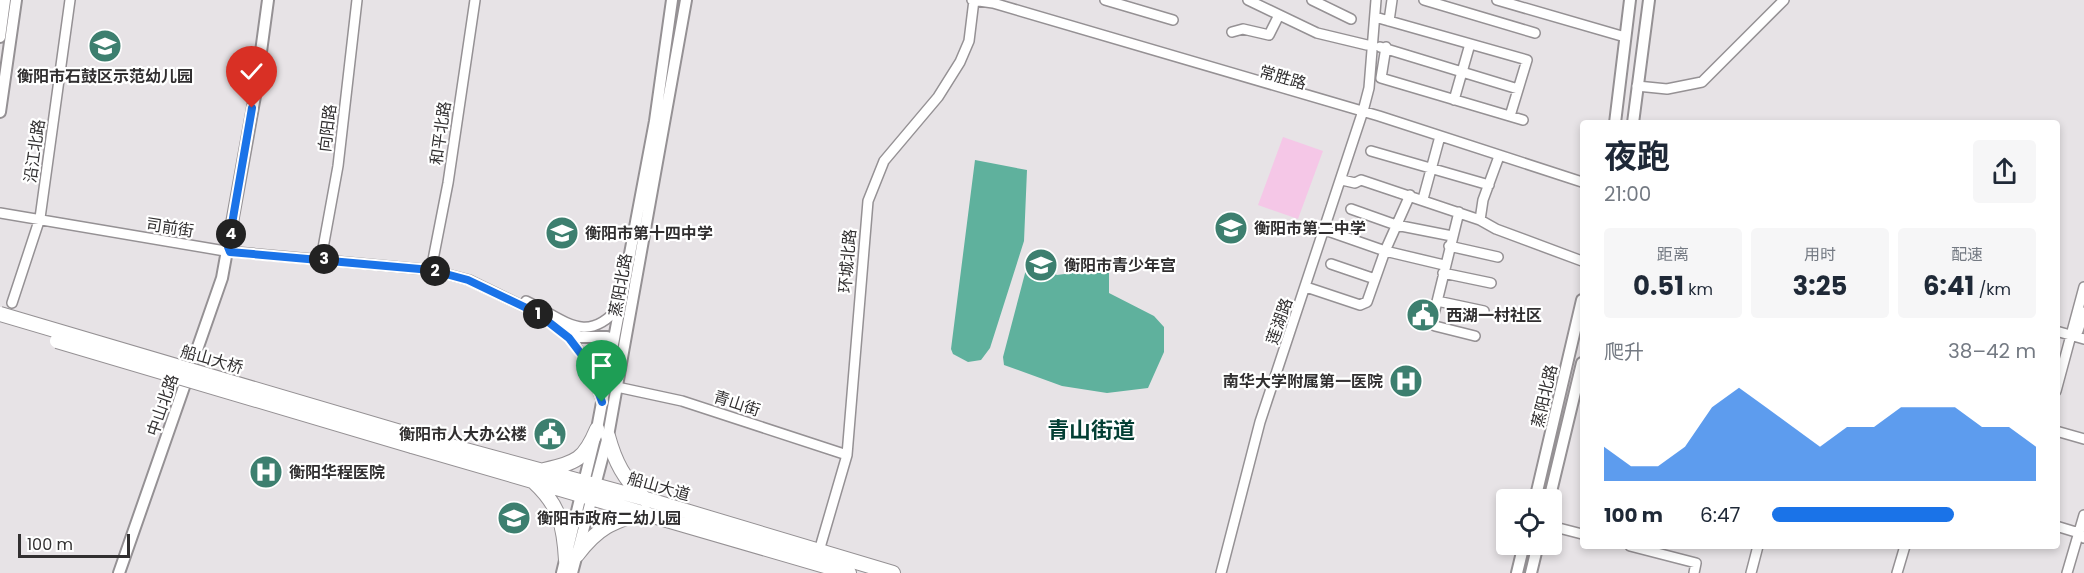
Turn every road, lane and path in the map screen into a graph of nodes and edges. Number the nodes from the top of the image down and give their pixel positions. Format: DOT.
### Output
graph roads {
  1 [pos="5,0"];
  2 [pos="16,0"];
  3 [pos="70,0"];
  4 [pos="268,0"];
  5 [pos="357,0"];
  6 [pos="475,0"];
  7 [pos="672,0"];
  8 [pos="686,0"];
  9 [pos="974,0"];
  10 [pos="1105,0"];
  11 [pos="1248,0"];
  12 [pos="1312,0"];
  13 [pos="1371,0"];
  14 [pos="1376,0"];
  15 [pos="1392,0"];
  16 [pos="1424,0"];
  17 [pos="1497,0"];
  18 [pos="1630,0"];
  19 [pos="1649,0"];
  20 [pos="1784,0"];
  21 [pos="1279,15"];
  22 [pos="1375,17"];
  23 [pos="1351,19"];
  24 [pos="1173,20"];
  25 [pos="1389,21"];
  26 [pos="1232,32"];
  27 [pos="1535,33"];
  28 [pos="0,37"];
  29 [pos="1625,37"];
  30 [pos="1470,44"];
  31 [pos="1370,46"];
  32 [pos="1386,47"];
  33 [pos="1462,71"];
  34 [pos="1637,86"];
  35 [pos="1518,89"];
  36 [pos="1454,100"];
  37 [pos="0,112"];
  38 [pos="1361,112"];
  39 [pos="1510,116"];
  40 [pos="1522,120"];
  41 [pos="1615,120"];
  42 [pos="1633,120"];
  43 [pos="1439,140"];
  44 [pos="1371,151"];
  45 [pos="1498,159"];
  46 [pos="1431,168"];
  47 [pos="1342,180"];
  48 [pos="1580,181"];
  49 [pos="1488,185"];
  50 [pos="1580,186"];
  51 [pos="1410,195"];
  52 [pos="1423,199"];
  53 [pos="1351,208"];
  54 [pos="0,211"];
  55 [pos="1459,212"];
  56 [pos="40,220"];
  57 [pos="1480,220"];
  58 [pos="1396,225"];
  59 [pos="1325,230"];
  60 [pos="1452,236"];
  61 [pos="1449,246"];
  62 [pos="228,250"];
  63 [pos="1385,251"];
  64 [pos="321,256"];
  65 [pos="1498,257"];
  66 [pos="1580,260"];
  67 [pos="1332,264"];
  68 [pos="432,268"];
  69 [pos="1444,269"];
  70 [pos="1375,279"];
  71 [pos="1491,283"];
  72 [pos="1306,287"];
  73 [pos="2084,287"];
  74 [pos="1437,301"];
  75 [pos="12,303"];
  76 [pos="621,304"];
  77 [pos="1580,309"];
  78 [pos="1484,311"];
  79 [pos="2084,312"];
  80 [pos="0,314"];
  81 [pos="545,319"];
  82 [pos="0,324"];
  83 [pos="2060,327"];
  84 [pos="2060,332"];
  85 [pos="2078,334"];
  86 [pos="1475,336"];
  87 [pos="612,352"];
  88 [pos="2060,381"];
  89 [pos="617,387"];
  90 [pos="1579,391"];
  91 [pos="602,402"];
  92 [pos="2060,432"];
  93 [pos="603,433"];
  94 [pos="2084,439"];
  95 [pos="413,441"];
  96 [pos="846,455"];
  97 [pos="537,476"];
  98 [pos="1538,489"];
  99 [pos="1552,489"];
  100 [pos="589,490"];
  101 [pos="645,506"];
  102 [pos="2084,515"];
  103 [pos="2060,528"];
  104 [pos="1562,529"];
  105 [pos="1580,533"];
  106 [pos="2081,536"];
  107 [pos="1642,549"];
  108 [pos="1757,549"];
  109 [pos="1904,549"];
  110 [pos="819,551"];
  111 [pos="1521,555"];
  112 [pos="1535,555"];
  113 [pos="568,562"];
  114 [pos="120,573"];
  115 [pos="125,573"];
  116 [pos="572,573"];
  117 [pos="849,573"];
  118 [pos="893,573"];
  119 [pos="1221,573"];
  120 [pos="1517,573"];
  121 [pos="1531,573"];
  122 [pos="1694,573"];
  123 [pos="1751,573"];
  124 [pos="1897,573"];
  125 [pos="2067,573"];
  1 -- 28 [label="main road"];
  2 -- 37 [label="main road"];
  3 -- 56 [label="street, 沿江北路"];
  4 -- 62 [label="main road, 中山北路"];
  5 -- 64 [label="street, 向阳路"];
  6 -- 68 [label="street, 和平北路"];
  7 -- 76 [label="main road, 蒸阳北路"];
  8 -- 89 [label="main road, 蒸阳北路"];
  9 -- 38 [label="street, 常胜路"];
  9 -- 96 [label="street, 环城北路"];
  10 -- 24 [label="street"];
  11 -- 21 [label="street"];
  12 -- 23 [label="street"];
  13 -- 31 [label="street, 莲湖路"];
  14 -- 22 [label="street, 莲湖路"];
  15 -- 25 [label="street"];
  16 -- 27 [label="street"];
  17 -- 29 [label="street"];
  18 -- 29 [label="main road"];
  19 -- 34 [label="main road"];
  20 -- 34 [label="street"];
  21 -- 26 [label="street"];
  21 -- 31 [label="street"];
  22 -- 25 [label="street"];
  22 -- 31 [label="street, 莲湖路"];
  25 -- 30 [label="street"];
  29 -- 41 [label="main road"];
  30 -- 33 [label="street"];
  30 -- 35 [label="street"];
  31 -- 32 [label="street"];
  31 -- 38 [label="street, 莲湖路"];
  32 -- 33 [label="street"];
  32 -- 36 [label="street"];
  33 -- 35 [label="street"];
  33 -- 36 [label="street"];
  34 -- 42 [label="main road"];
  35 -- 39 [label="street"];
  36 -- 39 [label="street"];
  38 -- 43 [label="street, 常胜路"];
  38 -- 47 [label="street, 莲湖路"];
  38 -- 48 [label="street, 常胜路"];
  39 -- 40 [label="street"];
  43 -- 45 [label="street, 常胜路"];
  43 -- 46 [label="street"];
  44 -- 46 [label="street"];
  45 -- 49 [label="street"];
  45 -- 50 [label="street, 常胜路"];
  46 -- 49 [label="street"];
  46 -- 52 [label="street"];
  47 -- 51 [label="street"];
  47 -- 59 [label="street, 莲湖路"];
  49 -- 57 [label="street"];
  51 -- 52 [label="street"];
  51 -- 58 [label="street"];
  52 -- 55 [label="street"];
  53 -- 58 [label="street"];
  54 -- 56 [label="street, 司前街"];
  55 -- 57 [label="street"];
  55 -- 60 [label="street"];
  56 -- 62 [label="street, 司前街"];
  56 -- 75 [label="street, 沿江北路"];
  57 -- 66 [label="street"];
  58 -- 60 [label="street"];
  58 -- 63 [label="street"];
  59 -- 63 [label="street"];
  59 -- 72 [label="street, 莲湖路"];
  60 -- 61 [label="street"];
  61 -- 65 [label="street"];
  61 -- 69 [label="street"];
  62 -- 64 [label="street, 司前街"];
  62 -- 114 [label="main road, 中山北路"];
  62 -- 115 [label="main road, 中山北路"];
  63 -- 69 [label="street"];
  63 -- 70 [label="street"];
  64 -- 68 [label="street, 司前街"];
  67 -- 70 [label="street"];
  68 -- 76 [label="street, 司前街"];
  68 -- 81 [label="street, 司前街"];
  69 -- 71 [label="street"];
  69 -- 74 [label="street"];
  70 -- 72 [label="street"];
  72 -- 119 [label="street, 莲湖路"];
  73 -- 85 [label="street"];
  74 -- 78 [label="street"];
  74 -- 86 [label="street"];
  76 -- 87 [label="main road, 蒸阳北路"];
  77 -- 98 [label="main road, 蒸阳北路"];
  79 -- 85 [label="street"];
  80 -- 95 [label="highway, 船山大桥, bridge"];
  81 -- 87 [label="main road"];
  81 -- 91 [label="street, 司前街"];
  82 -- 95 [label="highway, 船山大桥, bridge"];
  83 -- 85 [label="street"];
  84 -- 85 [label="street"];
  85 -- 88 [label="street"];
  87 -- 91 [label="main road, 蒸阳北路"];
  89 -- 93 [label="main road, 蒸阳北路"];
  89 -- 96 [label="street, 青山街"];
  90 -- 99 [label="main road, 蒸阳北路"];
  91 -- 93 [label="main road, 蒸阳北路"];
  92 -- 94 [label="street"];
  93 -- 97 [label="highway"];
  93 -- 100 [label="main road, 蒸阳北路"];
  93 -- 101 [label="highway"];
  95 -- 97 [label="highway, 船山大道"];
  96 -- 110 [label="street, 环城北路"];
  97 -- 100 [label="highway, 船山大道"];
  97 -- 113 [label="highway"];
  100 -- 101 [label="highway, 船山大道"];
  100 -- 113 [label="main road, 蒸阳北路"];
  101 -- 110 [label="highway, 船山大道"];
  101 -- 113 [label="highway"];
  101 -- 117 [label="highway, 船山大道"];
  102 -- 106 [label="street"];
  103 -- 106 [label="street"];
  104 -- 105 [label="street"];
  106 -- 125 [label="street"];
  107 -- 122 [label="street"];
  108 -- 123 [label="street"];
  109 -- 124 [label="street"];
  110 -- 118 [label="highway, 船山大道"];
  111 -- 120 [label="main road"];
  112 -- 121 [label="main road"];
  113 -- 116 [label="main road, 蒸阳北路"];
}
